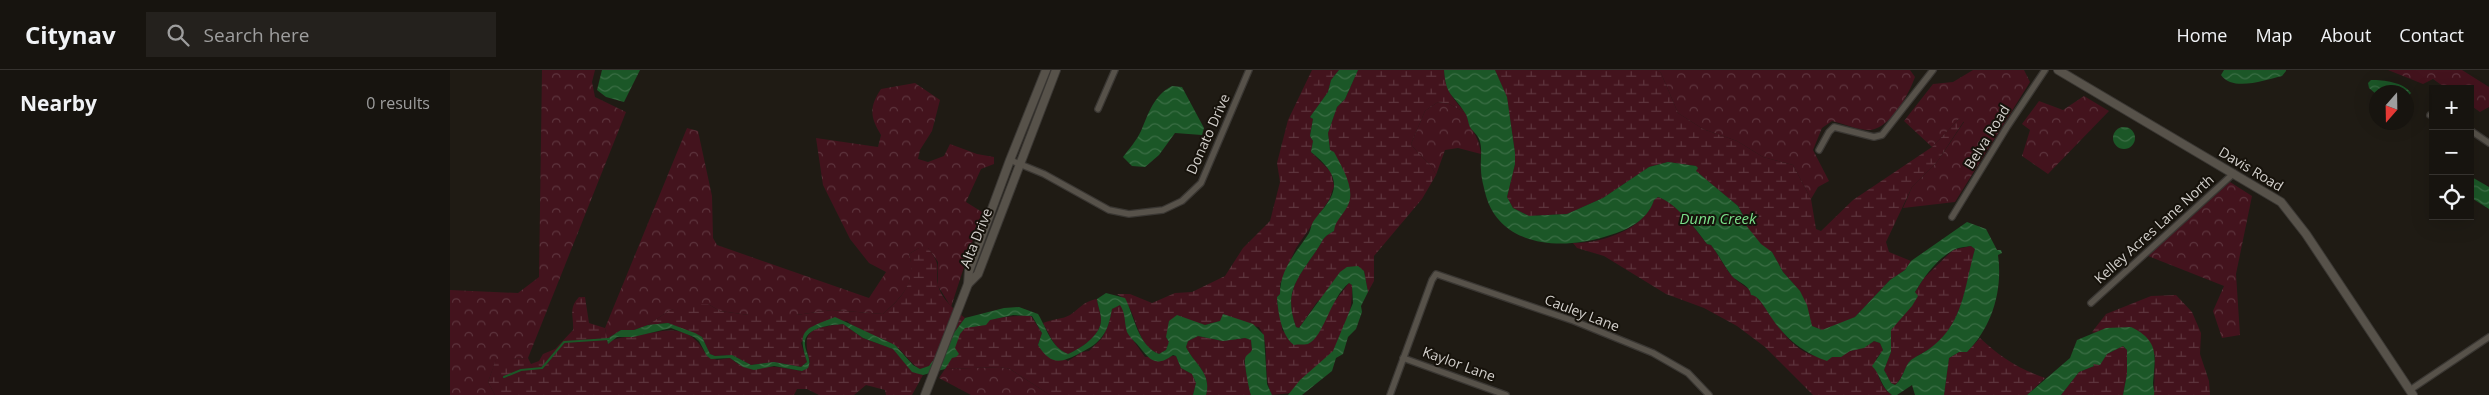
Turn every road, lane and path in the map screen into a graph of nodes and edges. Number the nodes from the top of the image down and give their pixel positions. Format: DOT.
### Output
graph roads {
  1 [pos="1046,70"];
  2 [pos="1056,70"];
  3 [pos="1115,70"];
  4 [pos="1249,70"];
  5 [pos="1933,70"];
  6 [pos="2044,70"];
  7 [pos="2058,70"];
  8 [pos="1098,109"];
  9 [pos="2474,133"];
  10 [pos="2489,142"];
  11 [pos="1819,150"];
  12 [pos="1010,160"];
  13 [pos="1018,164"];
  14 [pos="2234,173"];
  15 [pos="1952,217"];
  16 [pos="968,284"];
  17 [pos="2091,303"];
  18 [pos="2489,337"];
  19 [pos="1403,358"];
  20 [pos="2411,392"];
  21 [pos="925,395"];
  22 [pos="1390,395"];
  23 [pos="1506,395"];
  24 [pos="1709,395"];
  1 -- 12 [label="street, Alta Drive"];
  2 -- 13 [label="street, Alta Drive"];
  3 -- 8 [label="street"];
  4 -- 13 [label="street, Donato Drive"];
  5 -- 11 [label="street"];
  6 -- 15 [label="street, Belva Road"];
  7 -- 14 [label="street, Davis Road"];
  9 -- 10 [label="street"];
  12 -- 13 [label="street"];
  12 -- 16 [label="street, Alta Drive"];
  13 -- 16 [label="street, Alta Drive"];
  14 -- 17 [label="street, Kelley Acres Lane North"];
  14 -- 20 [label="street, Davis Road"];
  16 -- 21 [label="street"];
  18 -- 20 [label="street"];
  19 -- 22 [label="street"];
  19 -- 23 [label="street, Kaylor Lane"];
  19 -- 24 [label="street, Cauley Lane"];
}
